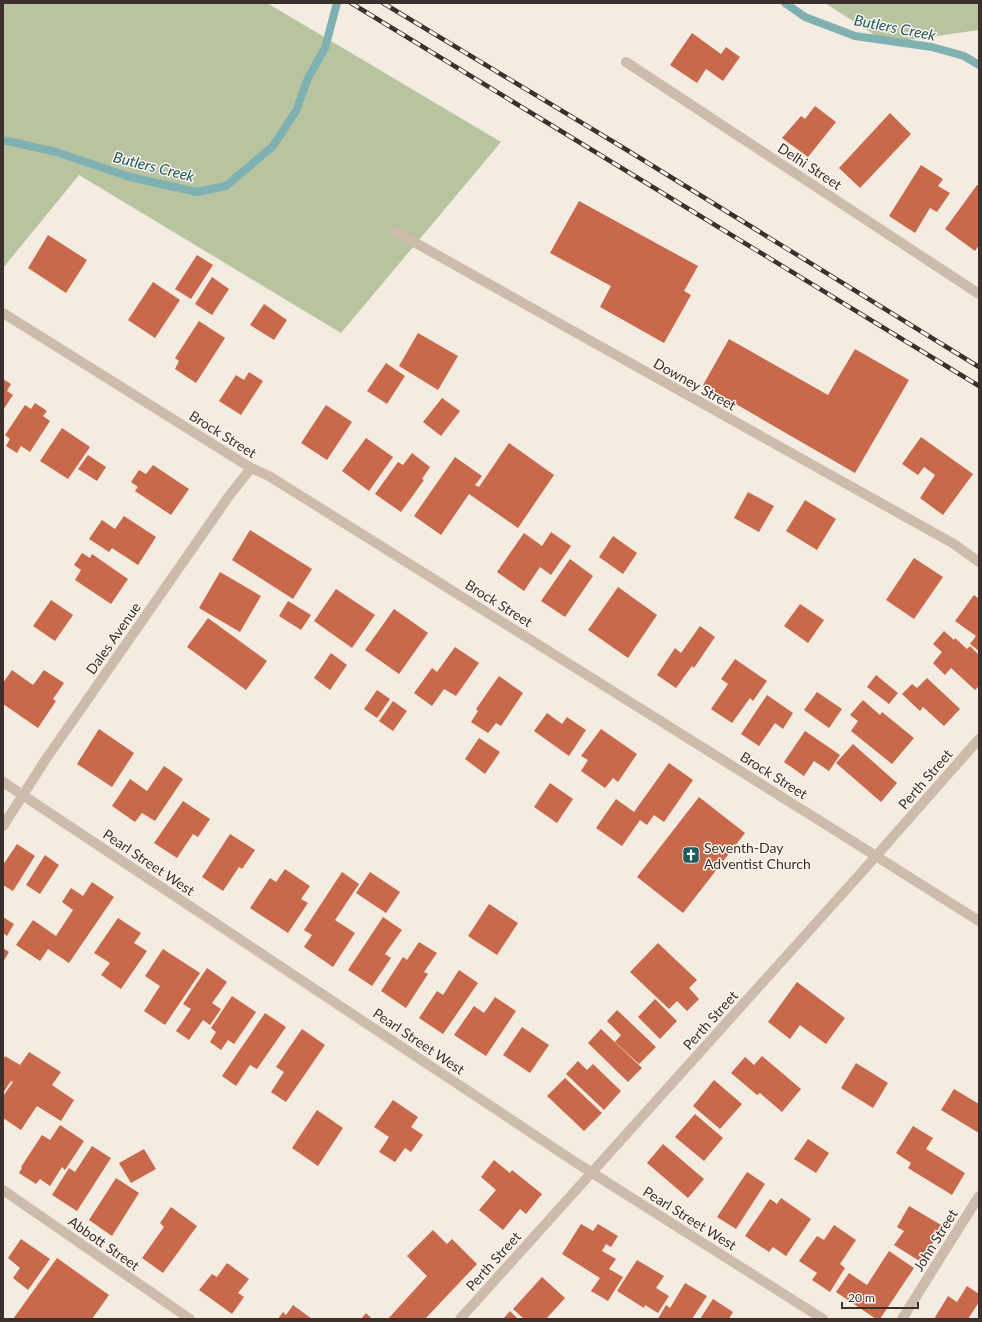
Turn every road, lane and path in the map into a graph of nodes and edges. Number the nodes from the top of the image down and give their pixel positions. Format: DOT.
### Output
graph roads {
  1 [pos="626,62"];
  2 [pos="396,232"];
  3 [pos="979,294"];
  4 [pos="3,312"];
  5 [pos="251,468"];
  6 [pos="979,562"];
  7 [pos="979,739"];
  8 [pos="3,782"];
  9 [pos="24,795"];
  10 [pos="3,826"];
  11 [pos="877,856"];
  12 [pos="979,921"];
  13 [pos="591,1172"];
  14 [pos="3,1190"];
  15 [pos="979,1196"];
  16 [pos="190,1319"];
  17 [pos="460,1319"];
  18 [pos="823,1319"];
  19 [pos="902,1319"];
  1 -- 3 [label="street, Delhi Street"];
  2 -- 6 [label="street, Downey Street"];
  4 -- 5 [label="street, Brock Street"];
  5 -- 9 [label="street, Dales Avenue"];
  5 -- 11 [label="street, Brock Street"];
  7 -- 11 [label="street, Perth Street"];
  8 -- 9 [label="street, Pearl Street West"];
  9 -- 10 [label="street, Dales Avenue"];
  9 -- 13 [label="street, Pearl Street West"];
  11 -- 12 [label="street, Brock Street"];
  11 -- 13 [label="street, Perth Street"];
  13 -- 17 [label="street, Perth Street"];
  13 -- 18 [label="street, Pearl Street West"];
  14 -- 16 [label="street, Abbott Street"];
  15 -- 19 [label="street, John Street"];
}
